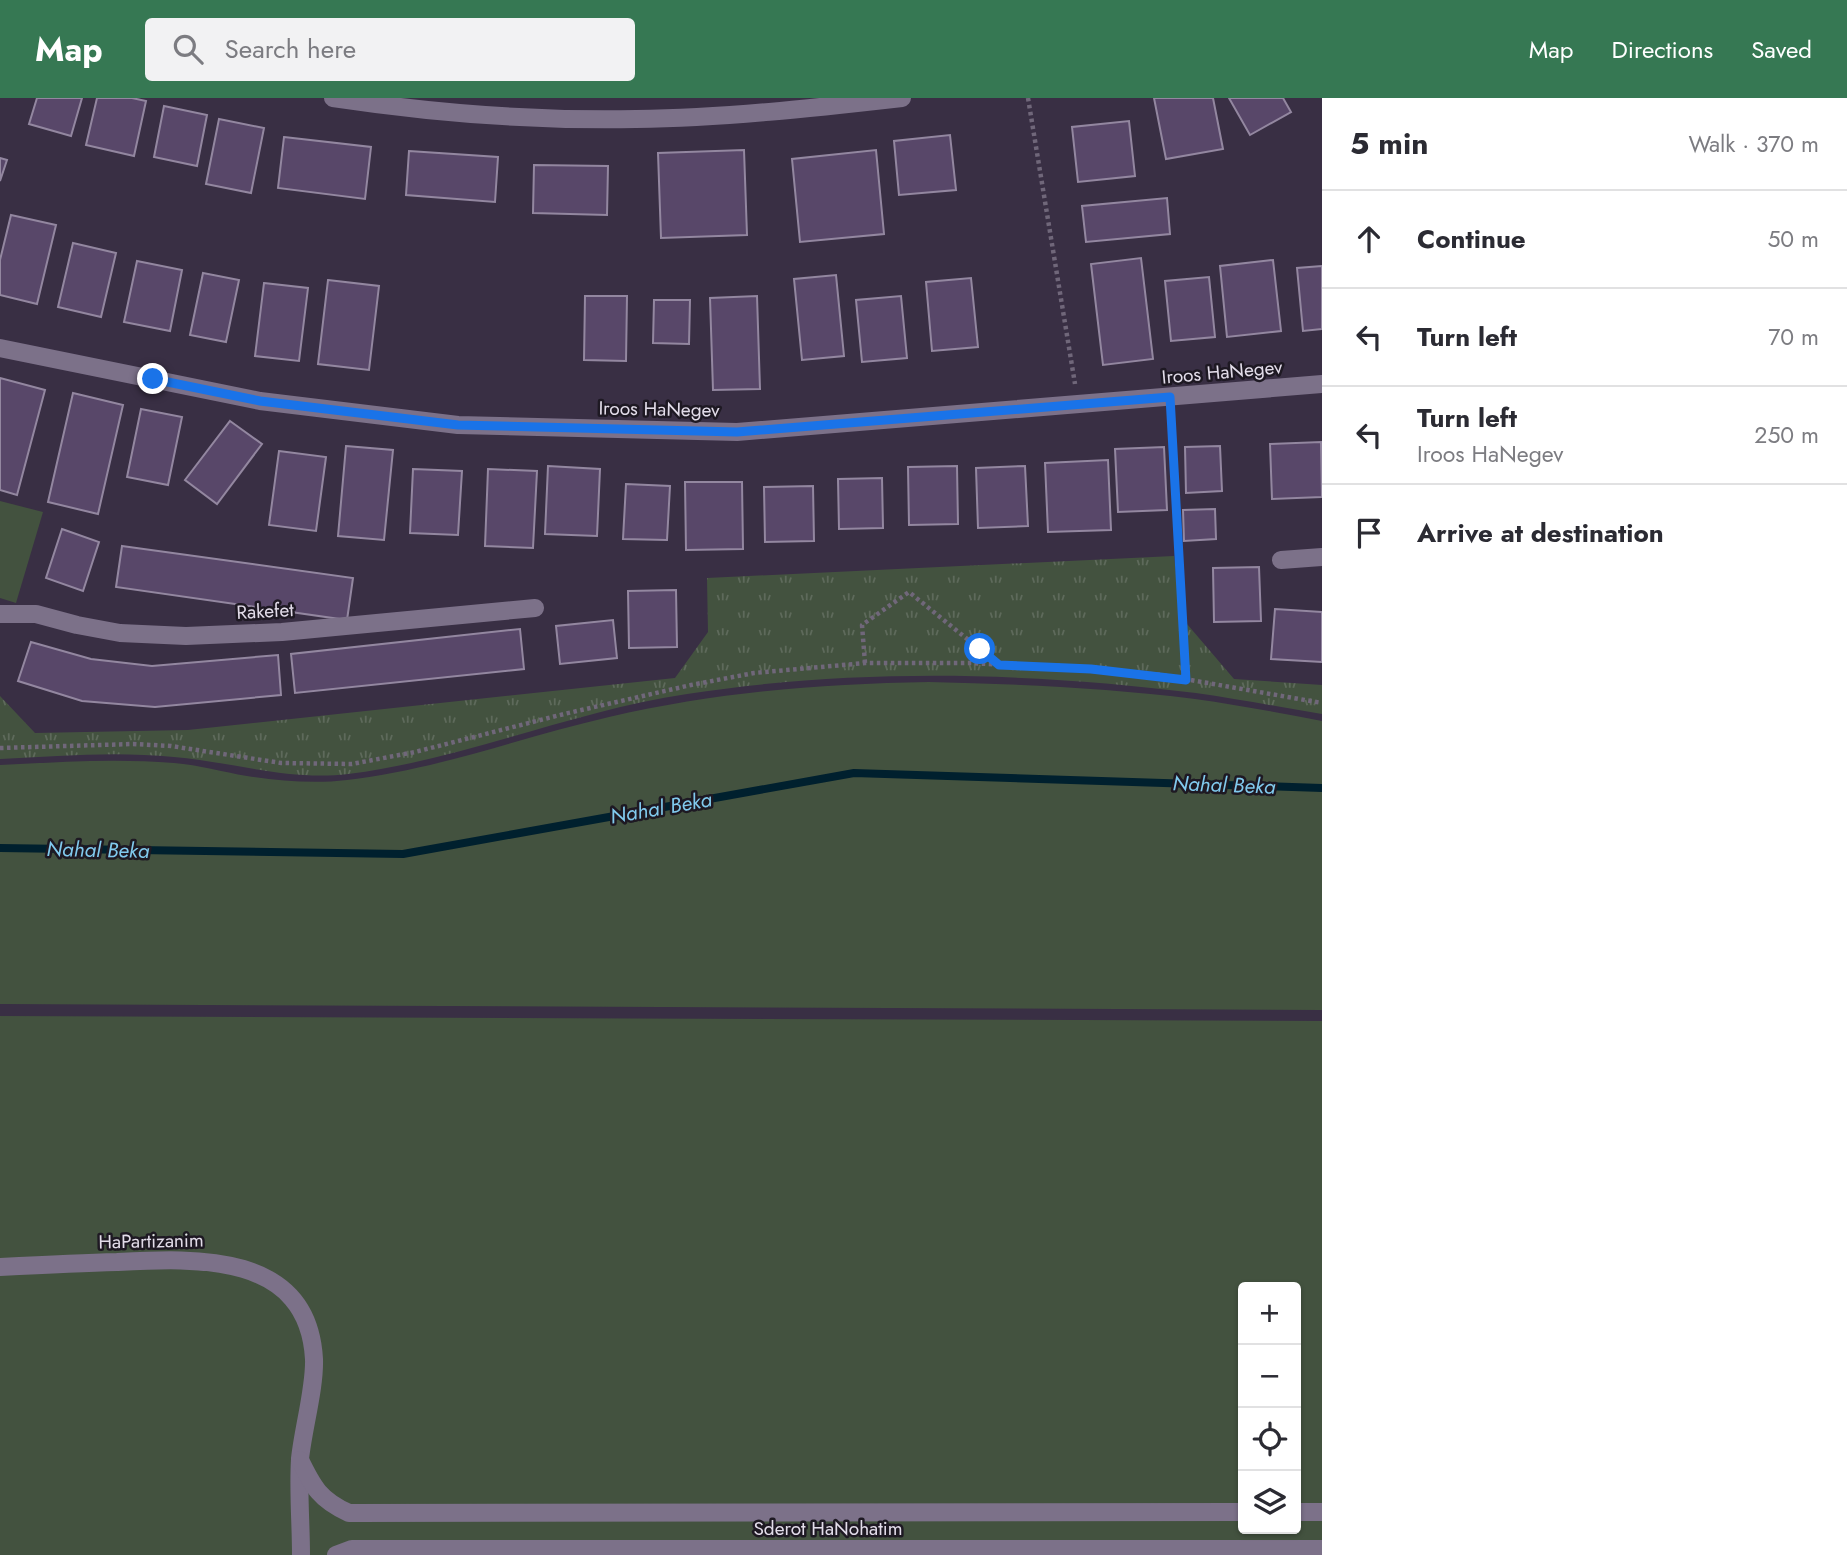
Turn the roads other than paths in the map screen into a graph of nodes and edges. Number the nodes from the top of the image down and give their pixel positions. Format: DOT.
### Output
graph roads {
  1 [pos="333,98"];
  2 [pos="902,98"];
  3 [pos="0,348"];
  4 [pos="1322,384"];
  5 [pos="1322,556"];
  6 [pos="1281,560"];
  7 [pos="535,608"];
  8 [pos="0,614"];
  9 [pos="0,1267"];
  10 [pos="300,1460"];
  11 [pos="1238,1512"];
  12 [pos="1301,1512"];
  13 [pos="1322,1512"];
  14 [pos="1322,1549"];
  15 [pos="298,1555"];
  16 [pos="336,1555"];
  1 -- 2 [label="street"];
  3 -- 4 [label="street, Iroos HaNegev"];
  5 -- 6 [label="street"];
  7 -- 8 [label="street, Rakefet"];
  9 -- 10 [label="street, HaPartizanim"];
  10 -- 11 [label="street, Sderot HaNohatim"];
  10 -- 15 [label="street, HaPartizanim"];
  12 -- 13 [label="street"];
  14 -- 16 [label="street, Sderot HaNohatim"];
}
